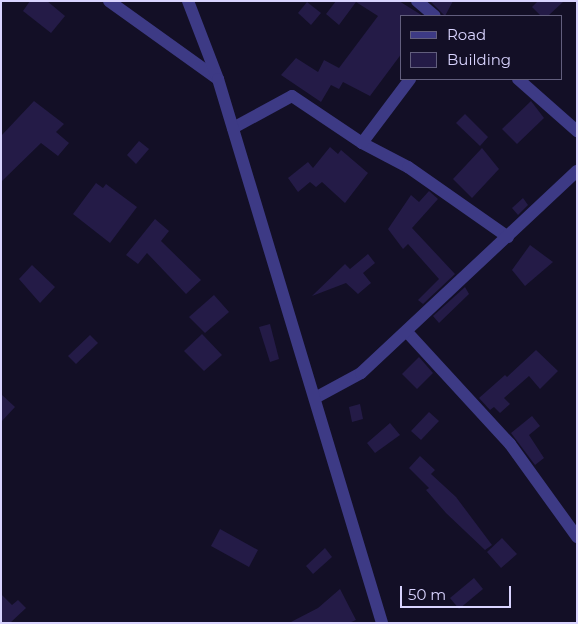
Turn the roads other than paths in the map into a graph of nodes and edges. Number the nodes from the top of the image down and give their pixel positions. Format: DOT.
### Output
graph roads {
  1 [pos="109,1"];
  2 [pos="188,1"];
  3 [pos="417,1"];
  4 [pos="434,15"];
  5 [pos="218,79"];
  6 [pos="409,80"];
  7 [pos="519,80"];
  8 [pos="233,128"];
  9 [pos="577,132"];
  10 [pos="362,143"];
  11 [pos="577,171"];
  12 [pos="508,237"];
  13 [pos="407,332"];
  14 [pos="315,398"];
  15 [pos="577,537"];
  16 [pos="382,623"];
  1 -- 5 [label="street"];
  2 -- 5 [label="street"];
  3 -- 4 [label="street"];
  5 -- 8 [label="street"];
  6 -- 10 [label="street"];
  7 -- 9 [label="street"];
  8 -- 10 [label="street"];
  8 -- 14 [label="street"];
  10 -- 12 [label="street"];
  11 -- 12 [label="street"];
  12 -- 13 [label="street"];
  13 -- 14 [label="street"];
  13 -- 15 [label="street"];
  14 -- 16 [label="street"];
}
